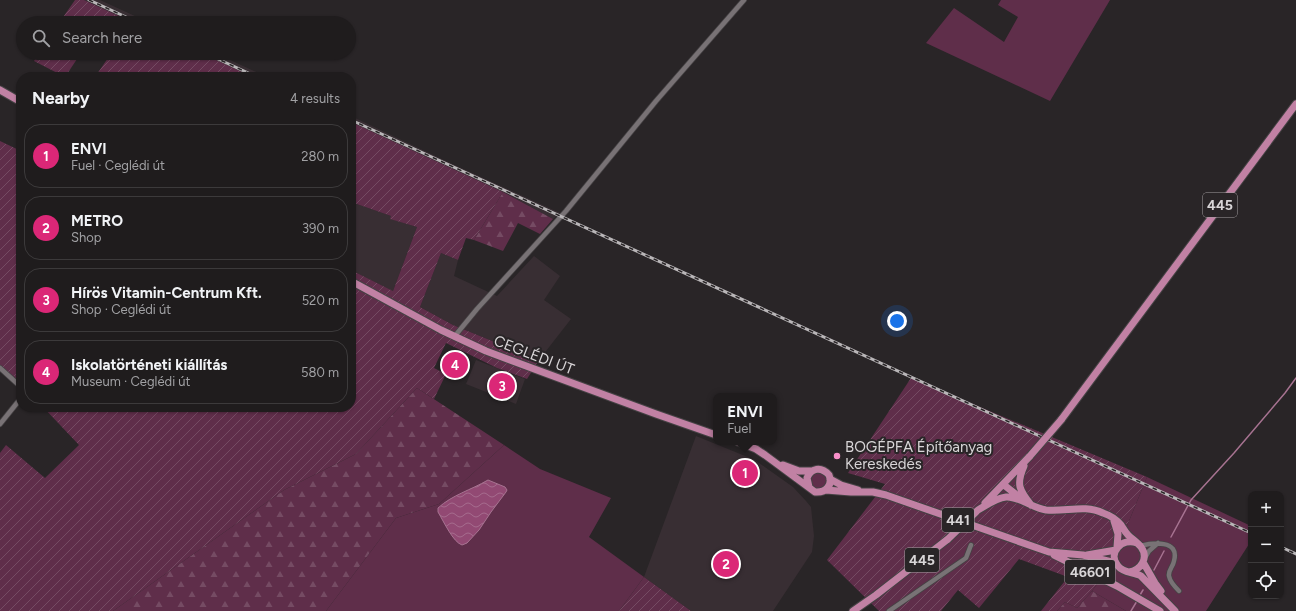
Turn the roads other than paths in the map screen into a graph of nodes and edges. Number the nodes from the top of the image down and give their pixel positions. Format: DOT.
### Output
graph roads {
  1 [pos="744,0"];
  2 [pos="0,90"];
  3 [pos="16,99"];
  4 [pos="1296,104"];
  5 [pos="356,284"];
  6 [pos="454,337"];
  7 [pos="0,368"];
  8 [pos="16,382"];
  9 [pos="16,404"];
  10 [pos="0,424"];
  11 [pos="713,434"];
  12 [pos="746,445"];
  13 [pos="1028,459"];
  14 [pos="774,461"];
  15 [pos="812,471"];
  16 [pos="830,479"];
  17 [pos="1004,484"];
  18 [pos="808,486"];
  19 [pos="826,490"];
  20 [pos="865,492"];
  21 [pos="1031,505"];
  22 [pos="977,511"];
  23 [pos="1112,518"];
  24 [pos="1158,543"];
  25 [pos="971,544"];
  26 [pos="1138,544"];
  27 [pos="1116,549"];
  28 [pos="1049,552"];
  29 [pos="1083,555"];
  30 [pos="1144,561"];
  31 [pos="1116,563"];
  32 [pos="1130,572"];
  33 [pos="1179,591"];
  34 [pos="853,611"];
  35 [pos="889,611"];
  36 [pos="1160,611"];
  37 [pos="1176,611"];
  1 -- 6 [label="street"];
  2 -- 3 [label="main road"];
  4 -- 13 [label="main road, 445, bridge"];
  5 -- 6 [label="main road, CEGLÉDI ÚT"];
  6 -- 11 [label="main road, CEGLÉDI ÚT"];
  7 -- 8 [label="street"];
  9 -- 10 [label="street"];
  12 -- 14 [label="main road, 441"];
  13 -- 17 [label="main road, 445"];
  13 -- 21 [label="main road"];
  14 -- 15 [label="main road, 441"];
  14 -- 18 [label="main road, 441"];
  15 -- 16 [label="main road, 441"];
  15 -- 18 [label="main road"];
  16 -- 19 [label="main road"];
  16 -- 20 [label="main road, 441"];
  17 -- 21 [label="main road"];
  17 -- 22 [label="main road, 445"];
  18 -- 19 [label="main road, 441"];
  19 -- 20 [label="main road, 441"];
  20 -- 28 [label="main road, 441"];
  21 -- 22 [label="main road"];
  21 -- 23 [label="main road"];
  22 -- 34 [label="main road, 445, bridge"];
  23 -- 26 [label="main road"];
  23 -- 27 [label="main road"];
  24 -- 26 [label="street"];
  24 -- 30 [label="street"];
  24 -- 33 [label="street"];
  25 -- 35 [label="street"];
  26 -- 27 [label="main road, 441"];
  26 -- 30 [label="main road"];
  27 -- 29 [label="main road, 441"];
  27 -- 31 [label="main road"];
  28 -- 29 [label="main road, 441"];
  28 -- 36 [label="main road, 46601"];
  29 -- 31 [label="main road, 441"];
  30 -- 32 [label="main road"];
  30 -- 37 [label="main road"];
  31 -- 32 [label="main road, 441"];
  32 -- 37 [label="main road, 441"];
}
